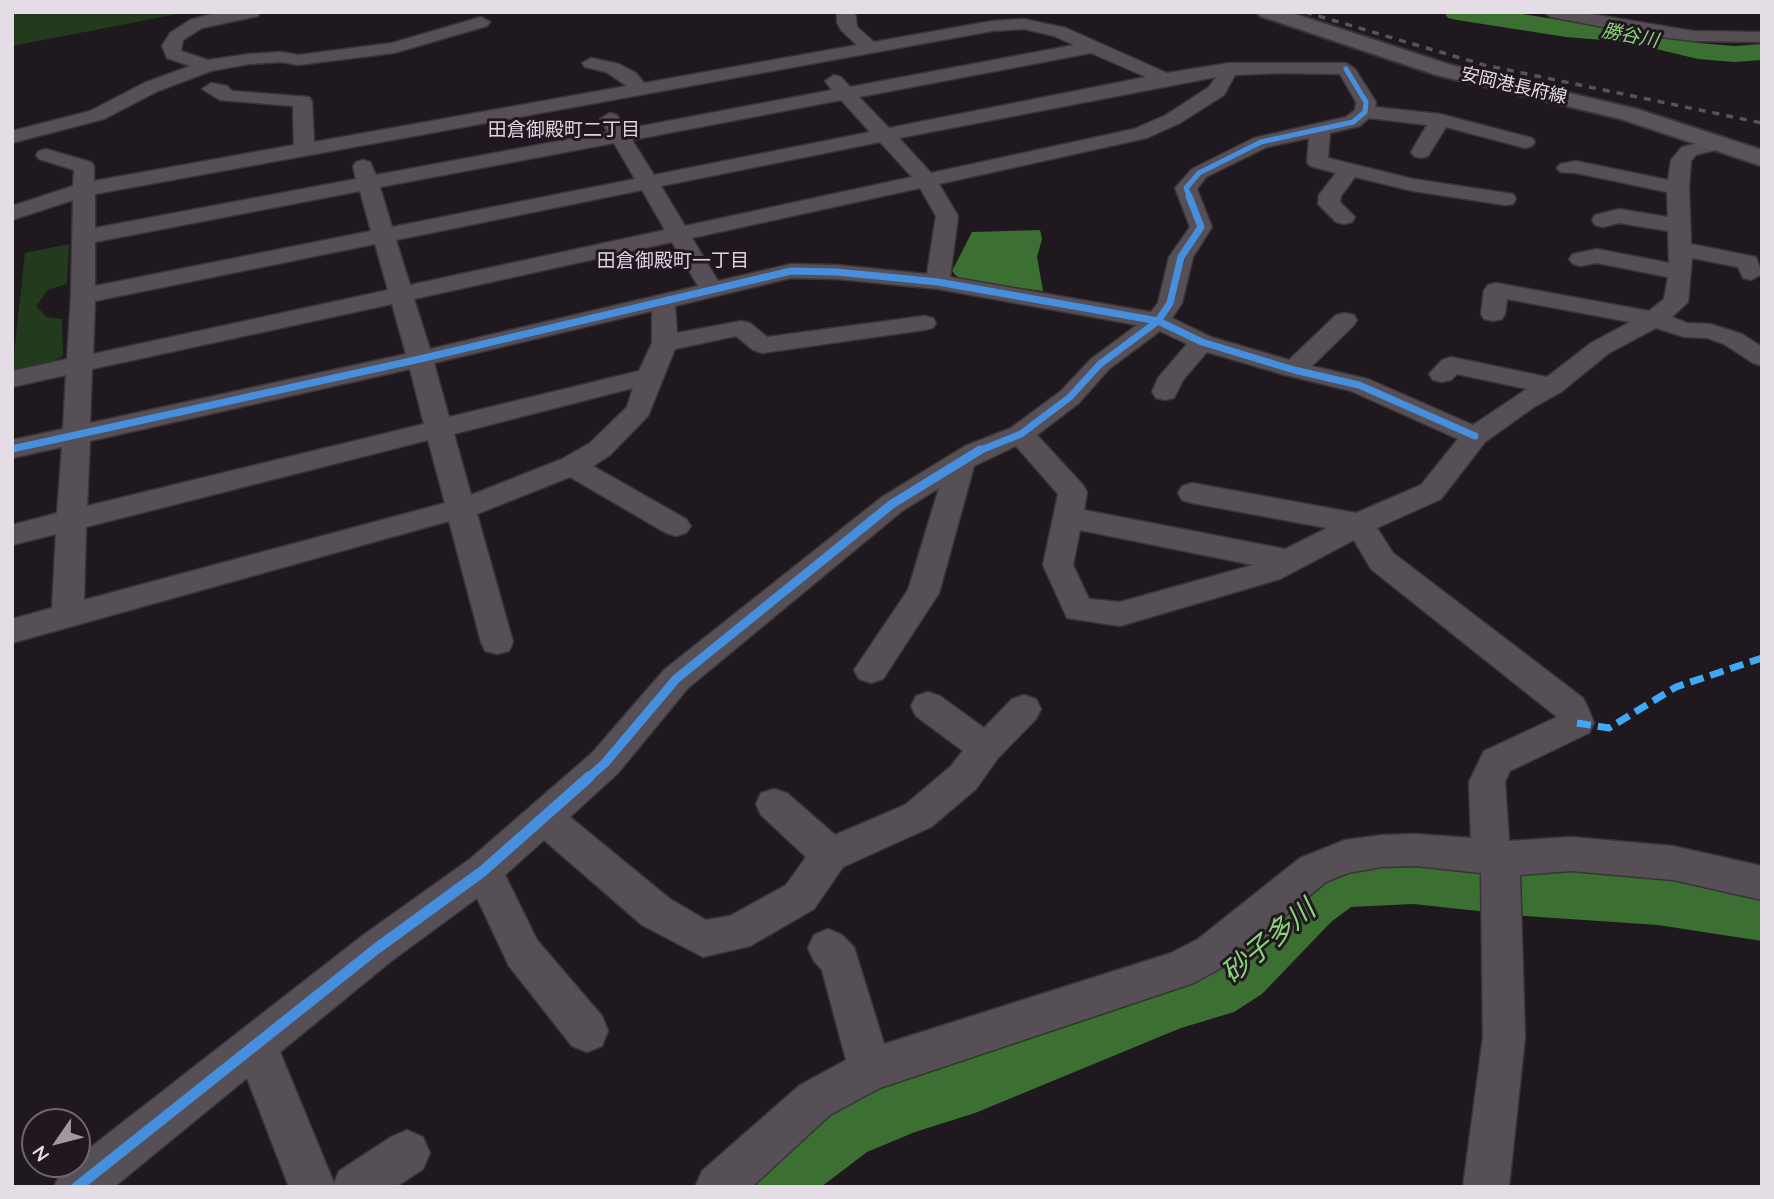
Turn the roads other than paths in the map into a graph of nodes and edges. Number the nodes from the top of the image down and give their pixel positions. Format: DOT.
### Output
graph roads {
  1 [pos="252,12"];
  2 [pos="468,12"];
  3 [pos="846,12"];
  4 [pos="1267,12"];
  5 [pos="1551,12"];
  6 [pos="1762,37"];
  7 [pos="1354,43"];
  8 [pos="1092,47"];
  9 [pos="870,48"];
  10 [pos="813,59"];
  11 [pos="591,63"];
  12 [pos="207,66"];
  13 [pos="1229,69"];
  14 [pos="1346,69"];
  15 [pos="1165,79"];
  16 [pos="211,89"];
  17 [pos="640,90"];
  18 [pos="846,93"];
  19 [pos="596,97"];
  20 [pos="1365,112"];
  21 [pos="1440,120"];
  22 [pos="1320,130"];
  23 [pos="883,135"];
  24 [pos="620,136"];
  25 [pos="12,137"];
  26 [pos="356,141"];
  27 [pos="1525,142"];
  28 [pos="1721,142"];
  29 [pos="304,150"];
  30 [pos="1421,152"];
  31 [pos="46,155"];
  32 [pos="1762,158"];
  33 [pos="1567,168"];
  34 [pos="1349,171"];
  35 [pos="927,181"];
  36 [pos="648,183"];
  37 [pos="368,184"];
  38 [pos="1678,188"];
  39 [pos="83,189"];
  40 [pos="1505,199"];
  41 [pos="12,213"];
  42 [pos="1344,217"];
  43 [pos="1603,220"];
  44 [pos="678,234"];
  45 [pos="83,237"];
  46 [pos="382,237"];
  47 [pos="1680,249"];
  48 [pos="1581,259"];
  49 [pos="1751,273"];
  50 [pos="938,282"];
  51 [pos="712,290"];
  52 [pos="400,295"];
  53 [pos="83,296"];
  54 [pos="662,302"];
  55 [pos="1493,314"];
  56 [pos="1654,319"];
  57 [pos="1345,320"];
  58 [pos="1158,321"];
  59 [pos="924,323"];
  60 [pos="1202,342"];
  61 [pos="665,343"];
  62 [pos="1762,358"];
  63 [pos="420,359"];
  64 [pos="79,364"];
  65 [pos="1294,370"];
  66 [pos="1442,374"];
  67 [pos="650,376"];
  68 [pos="12,379"];
  69 [pos="1552,386"];
  70 [pos="1165,392"];
  71 [pos="439,429"];
  72 [pos="1021,434"];
  73 [pos="75,436"];
  74 [pos="1475,436"];
  75 [pos="12,449"];
  76 [pos="961,460"];
  77 [pos="572,466"];
  78 [pos="1192,493"];
  79 [pos="462,508"];
  80 [pos="1067,517"];
  81 [pos="71,521"];
  82 [pos="1359,524"];
  83 [pos="676,526"];
  84 [pos="12,535"];
  85 [pos="1289,561"];
  86 [pos="66,616"];
  87 [pos="12,631"];
  88 [pos="497,642"];
  89 [pos="872,670"];
  90 [pos="928,706"];
  91 [pos="1024,709"];
  92 [pos="986,748"];
  93 [pos="774,804"];
  94 [pos="544,817"];
  95 [pos="830,855"];
  96 [pos="483,871"];
  97 [pos="1498,875"];
  98 [pos="1762,883"];
  99 [pos="828,948"];
  100 [pos="587,1031"];
  101 [pos="256,1046"];
  102 [pos="870,1070"];
  103 [pos="408,1153"];
  104 [pos="77,1187"];
  105 [pos="312,1187"];
  106 [pos="355,1187"];
  107 [pos="718,1187"];
  108 [pos="1486,1187"];
  1 -- 12 [label="street"];
  2 -- 12 [label="street"];
  3 -- 9 [label="street"];
  4 -- 7 [label="main road, 安岡港長府線"];
  5 -- 6 [label="street"];
  7 -- 14 [label="street"];
  7 -- 28 [label="main road, 安岡港長府線"];
  8 -- 9 [label="street"];
  8 -- 15 [label="street"];
  8 -- 18 [label="street"];
  9 -- 10 [label="street"];
  10 -- 17 [label="street"];
  10 -- 18 [label="street"];
  11 -- 17 [label="street"];
  12 -- 25 [label="street"];
  13 -- 14 [label="street"];
  13 -- 15 [label="street"];
  13 -- 35 [label="street"];
  14 -- 20 [label="street"];
  15 -- 23 [label="street"];
  16 -- 29 [label="street"];
  17 -- 19 [label="street"];
  18 -- 23 [label="street"];
  18 -- 24 [label="street"];
  19 -- 24 [label="street"];
  19 -- 26 [label="street"];
  20 -- 21 [label="street"];
  20 -- 22 [label="street"];
  21 -- 27 [label="street"];
  21 -- 30 [label="street"];
  22 -- 34 [label="street"];
  22 -- 58 [label="street"];
  23 -- 35 [label="street"];
  23 -- 36 [label="street"];
  24 -- 36 [label="street"];
  24 -- 37 [label="street"];
  26 -- 29 [label="street"];
  26 -- 37 [label="street"];
  28 -- 32 [label="main road, 安岡港長府線"];
  28 -- 38 [label="street"];
  29 -- 39 [label="street"];
  31 -- 39 [label="street"];
  33 -- 38 [label="street"];
  34 -- 40 [label="street"];
  34 -- 42 [label="street"];
  35 -- 44 [label="street"];
  35 -- 50 [label="street"];
  36 -- 44 [label="street"];
  36 -- 46 [label="street"];
  37 -- 45 [label="street"];
  37 -- 46 [label="street"];
  38 -- 47 [label="street"];
  39 -- 41 [label="street"];
  39 -- 45 [label="street"];
  43 -- 47 [label="street"];
  44 -- 51 [label="street"];
  44 -- 52 [label="street"];
  45 -- 53 [label="street"];
  46 -- 52 [label="street"];
  46 -- 53 [label="street"];
  47 -- 48 [label="street"];
  47 -- 49 [label="street"];
  47 -- 56 [label="street"];
  50 -- 51 [label="street"];
  50 -- 58 [label="street"];
  51 -- 54 [label="street"];
  52 -- 63 [label="street"];
  52 -- 64 [label="street"];
  53 -- 64 [label="street"];
  54 -- 61 [label="street"];
  54 -- 63 [label="street"];
  55 -- 56 [label="street"];
  56 -- 62 [label="street"];
  56 -- 69 [label="street"];
  57 -- 65 [label="street"];
  58 -- 60 [label="street"];
  58 -- 72 [label="street"];
  59 -- 61 [label="street"];
  60 -- 65 [label="street"];
  60 -- 70 [label="street"];
  61 -- 67 [label="street"];
  63 -- 71 [label="street"];
  63 -- 73 [label="street"];
  64 -- 68 [label="street"];
  64 -- 73 [label="street"];
  65 -- 74 [label="street"];
  66 -- 69 [label="street"];
  67 -- 71 [label="street"];
  67 -- 77 [label="street"];
  69 -- 74 [label="street"];
  71 -- 79 [label="street"];
  71 -- 81 [label="street"];
  72 -- 76 [label="street"];
  72 -- 80 [label="street"];
  73 -- 75 [label="street"];
  73 -- 81 [label="street"];
  74 -- 82 [label="street"];
  76 -- 89 [label="street"];
  76 -- 94 [label="street"];
  77 -- 79 [label="street"];
  77 -- 83 [label="street"];
  78 -- 82 [label="street"];
  79 -- 86 [label="street"];
  79 -- 88 [label="street"];
  80 -- 85 [label="street"];
  80 -- 85 [label="street"];
  81 -- 84 [label="street"];
  81 -- 86 [label="street"];
  82 -- 85 [label="street"];
  82 -- 97 [label="street"];
  86 -- 87 [label="street"];
  90 -- 92 [label="street"];
  91 -- 92 [label="street"];
  92 -- 95 [label="street"];
  93 -- 95 [label="street"];
  94 -- 95 [label="street"];
  94 -- 96 [label="street"];
  96 -- 100 [label="street"];
  96 -- 101 [label="street"];
  97 -- 98 [label="street"];
  97 -- 102 [label="street"];
  97 -- 108 [label="street"];
  99 -- 102 [label="street"];
  101 -- 104 [label="street"];
  101 -- 105 [label="street"];
  102 -- 107 [label="street"];
  103 -- 106 [label="street"];
}
